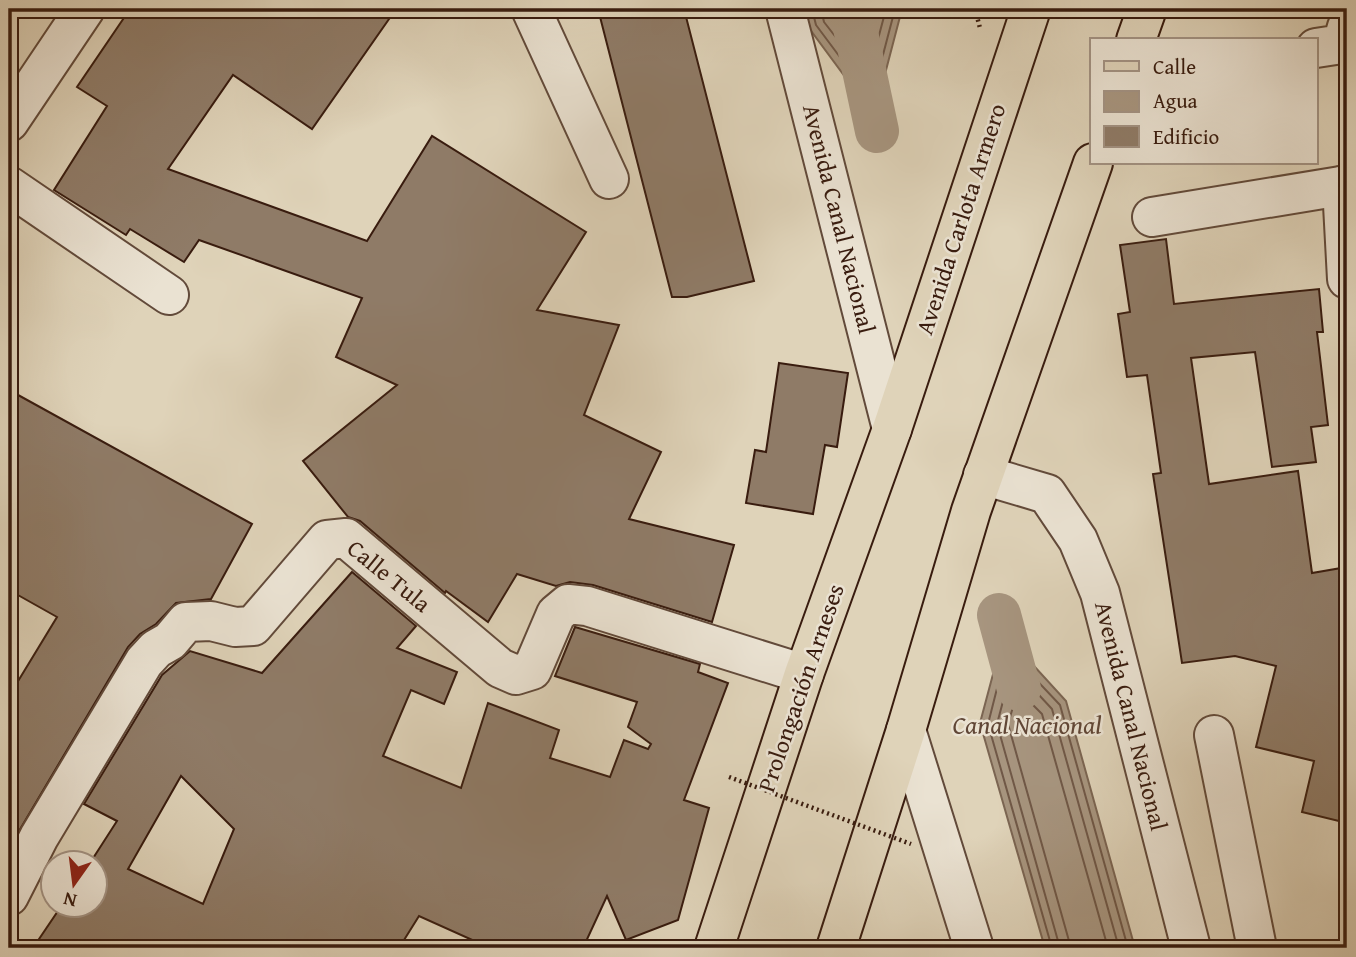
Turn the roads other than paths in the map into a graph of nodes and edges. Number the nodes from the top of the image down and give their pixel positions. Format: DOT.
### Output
graph roads {
  1 [pos="531,9"];
  2 [pos="785,9"];
  3 [pos="1031,9"];
  4 [pos="1147,9"];
  5 [pos="73,13"];
  6 [pos="1347,27"];
  7 [pos="1137,38"];
  8 [pos="1318,48"];
  9 [pos="9,122"];
  10 [pos="1093,164"];
  11 [pos="610,179"];
  12 [pos="1345,185"];
  13 [pos="9,186"];
  14 [pos="1152,217"];
  15 [pos="1347,279"];
  16 [pos="169,295"];
  17 [pos="892,429"];
  18 [pos="984,475"];
  19 [pos="804,674"];
  20 [pos="906,730"];
  21 [pos="1214,735"];
  22 [pos="9,896"];
  23 [pos="714,948"];
  24 [pos="836,948"];
  25 [pos="974,948"];
  26 [pos="1191,948"];
  27 [pos="1257,948"];
  1 -- 11 [label="street"];
  2 -- 17 [label="street, Avenida Canal Nacional"];
  3 -- 17 [label="main road, Avenida Carlota Armero"];
  4 -- 7 [label="main road"];
  5 -- 9 [label="street"];
  6 -- 8 [label="street"];
  10 -- 18 [label="main road"];
  12 -- 14 [label="street"];
  12 -- 15 [label="street"];
  13 -- 16 [label="street"];
  17 -- 19 [label="main road, Prolongación Arneses"];
  18 -- 20 [label="main road"];
  18 -- 26 [label="street, Avenida Canal Nacional"];
  19 -- 22 [label="street, Calle Tula"];
  19 -- 23 [label="main road, Prolongación Arneses"];
  20 -- 24 [label="main road"];
  20 -- 25 [label="street"];
  21 -- 27 [label="street"];
}
